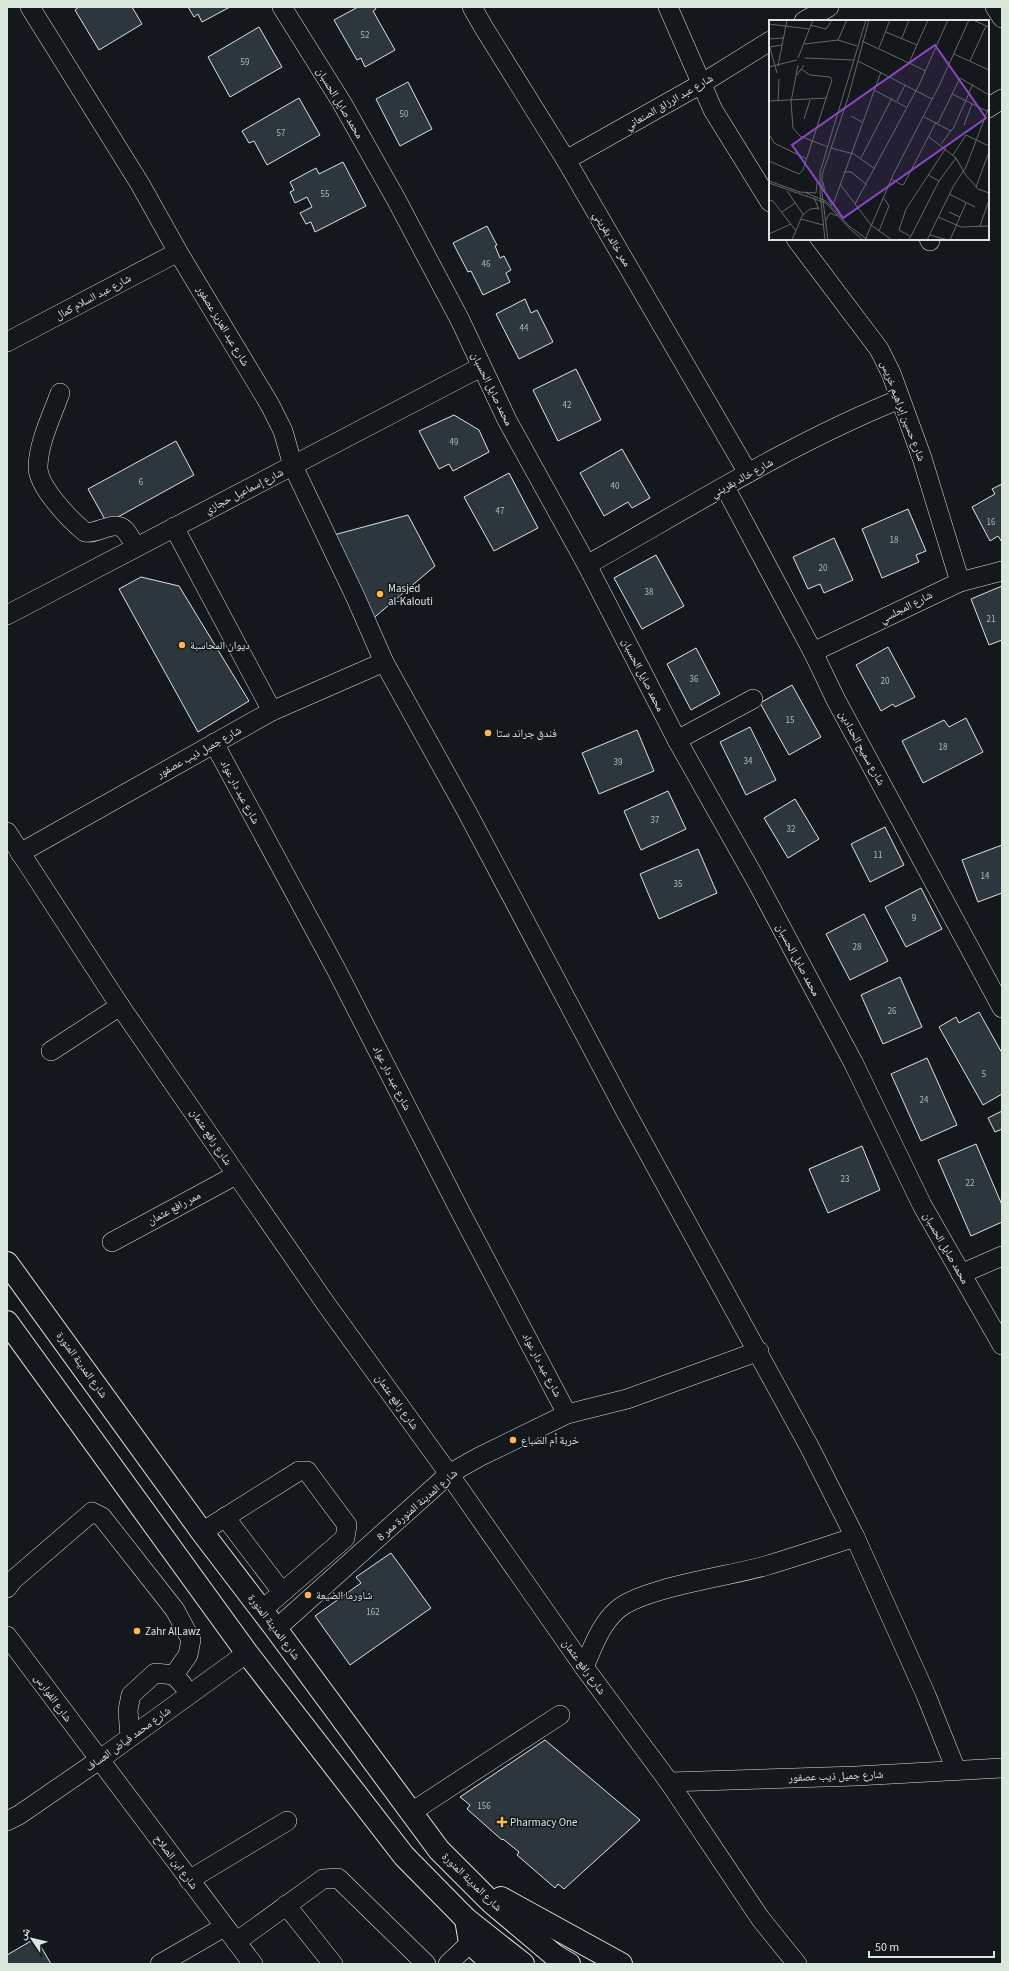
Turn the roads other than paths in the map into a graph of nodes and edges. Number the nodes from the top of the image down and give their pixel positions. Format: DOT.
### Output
graph roads {
  1 [pos="30,7"];
  2 [pos="282,7"];
  3 [pos="472,7"];
  4 [pos="668,7"];
  5 [pos="829,7"];
  6 [pos="995,7"];
  7 [pos="1002,18"];
  8 [pos="806,20"];
  9 [pos="769,42"];
  10 [pos="701,84"];
  11 [pos="1002,99"];
  12 [pos="989,107"];
  13 [pos="566,160"];
  14 [pos="769,200"];
  15 [pos="797,240"];
  16 [pos="178,252"];
  17 [pos="7,342"];
  18 [pos="482,367"];
  19 [pos="60,393"];
  20 [pos="900,399"];
  21 [pos="293,466"];
  22 [pos="748,473"];
  23 [pos="725,487"];
  24 [pos="174,527"];
  25 [pos="136,547"];
  26 [pos="587,565"];
  27 [pos="1002,571"];
  28 [pos="960,582"];
  29 [pos="7,615"];
  30 [pos="813,652"];
  31 [pos="384,662"];
  32 [pos="753,699"];
  33 [pos="272,711"];
  34 [pos="677,740"];
  35 [pos="214,743"];
  36 [pos="7,832"];
  37 [pos="20,853"];
  38 [pos="120,1006"];
  39 [pos="1002,1008"];
  40 [pos="52,1051"];
  41 [pos="236,1175"];
  42 [pos="112,1242"];
  43 [pos="1002,1256"];
  44 [pos="7,1263"];
  45 [pos="961,1274"];
  46 [pos="7,1322"];
  47 [pos="1002,1345"];
  48 [pos="759,1351"];
  49 [pos="568,1414"];
  50 [pos="449,1474"];
  51 [pos="226,1517"];
  52 [pos="202,1532"];
  53 [pos="855,1537"];
  54 [pos="7,1588"];
  55 [pos="282,1592"];
  56 [pos="262,1610"];
  57 [pos="276,1628"];
  58 [pos="7,1636"];
  59 [pos="247,1653"];
  60 [pos="584,1667"];
  61 [pos="174,1675"];
  62 [pos="191,1694"];
  63 [pos="560,1714"];
  64 [pos="130,1737"];
  65 [pos="99,1760"];
  66 [pos="1002,1768"];
  67 [pos="956,1770"];
  68 [pos="669,1782"];
  69 [pos="410,1813"];
  70 [pos="7,1821"];
  71 [pos="287,1821"];
  72 [pos="189,1880"];
  73 [pos="471,1884"];
  74 [pos="286,1905"];
  75 [pos="466,1919"];
  76 [pos="224,1927"];
  77 [pos="236,1942"];
  78 [pos="470,1943"];
  79 [pos="562,1959"];
  80 [pos="160,1964"];
  81 [pos="253,1964"];
  82 [pos="333,1964"];
  83 [pos="426,1964"];
  84 [pos="448,1964"];
  85 [pos="492,1964"];
  86 [pos="523,1964"];
  87 [pos="621,1964"];
  88 [pos="797,1964"];
  1 -- 16 [label="street, شارع عبد العزيز عصفور"];
  2 -- 18 [label="street, محمد صايل الحسبان"];
  3 -- 13 [label="street, ممر خالد بقريني"];
  4 -- 10 [label="street"];
  5 -- 8 [label="street"];
  6 -- 7 [label="street"];
  9 -- 10 [label="street, شارع عبد الرزاق الصنعاني"];
  10 -- 13 [label="street, شارع عبد الرزاق الصنعاني"];
  10 -- 14 [label="street"];
  11 -- 12 [label="street"];
  13 -- 22 [label="street, ممر خالد بقريني"];
  15 -- 20 [label="street, شارع حسين إبراهيم خريس"];
  16 -- 17 [label="street, شارع عبد السلام كمال"];
  16 -- 21 [label="street, شارع عبد العزيز عصفور"];
  18 -- 21 [label="street, شارع إسماعيل حجازي"];
  18 -- 26 [label="street, محمد صايل الحسبان"];
  19 -- 25 [label="street"];
  20 -- 22 [label="street, شارع خالد بقريني"];
  20 -- 28 [label="street, شارع حسين إبراهيم خريس"];
  21 -- 24 [label="street, شارع إسماعيل حجازي"];
  21 -- 31 [label="street, شارع عبد العزيز عصفور"];
  22 -- 23 [label="street, شارع خالد بقريني"];
  23 -- 26 [label="street, شارع خالد بقريني"];
  23 -- 30 [label="street, شارع سميح الحدادين"];
  24 -- 25 [label="street, شارع إسماعيل حجازي"];
  24 -- 33 [label="street"];
  25 -- 29 [label="street, شارع إسماعيل حجازي"];
  26 -- 34 [label="street, محمد صايل الحسبان"];
  27 -- 28 [label="street, شارع المجلسي"];
  28 -- 30 [label="street, شارع المجلسي"];
  30 -- 39 [label="street, شارع سميح الحدادين"];
  31 -- 33 [label="street, شارع جميل ذيب عصفور"];
  31 -- 48 [label="street, شارع عبد العزيز عصفور"];
  32 -- 34 [label="street"];
  33 -- 35 [label="street, شارع جميل ذيب عصفور"];
  34 -- 45 [label="street, محمد صايل الحسبان"];
  35 -- 37 [label="street, شارع جميل ذيب عصفور"];
  35 -- 49 [label="street, شارع عبد دار عواد"];
  36 -- 37 [label="street, شارع رافع عثمان"];
  37 -- 38 [label="street, شارع رافع عثمان"];
  38 -- 40 [label="street"];
  38 -- 41 [label="street, شارع رافع عثمان"];
  41 -- 42 [label="street, ممر رافع عثمان"];
  41 -- 50 [label="street, شارع رافع عثمان"];
  43 -- 45 [label="street"];
  44 -- 52 [label="main road, شارع المدينة المنورة"];
  45 -- 47 [label="street, محمد صايل الحسبان"];
  46 -- 59 [label="main road"];
  48 -- 49 [label="street, شارع المدينة المنورة ممر 8"];
  48 -- 53 [label="street, شارع عبد العزيز عصفور"];
  49 -- 50 [label="street, شارع المدينة المنورة ممر 8"];
  50 -- 57 [label="street, شارع المدينة المنورة ممر 8"];
  50 -- 60 [label="street, شارع رافع عثمان"];
  51 -- 52 [label="street"];
  51 -- 55 [label="street"];
  51 -- 55 [label="street"];
  52 -- 56 [label="main road, شارع المدينة المنورة"];
  53 -- 60 [label="street"];
  53 -- 67 [label="street, شارع عبد العزيز عصفور"];
  54 -- 61 [label="street"];
  55 -- 56 [label="street"];
  56 -- 57 [label="main road, شارع المدينة المنورة"];
  57 -- 69 [label="main road, شارع المدينة المنورة"];
  58 -- 65 [label="street, شارع الفوارس"];
  59 -- 62 [label="street, شارع محمد فياض العساف"];
  59 -- 75 [label="main road"];
  60 -- 68 [label="street, شارع رافع عثمان"];
  61 -- 62 [label="street"];
  61 -- 64 [label="street"];
  62 -- 64 [label="street, شارع محمد فياض العساف"];
  63 -- 69 [label="street"];
  64 -- 65 [label="street, شارع محمد فياض العساف"];
  65 -- 70 [label="street, شارع محمد فياض العساف"];
  65 -- 72 [label="street, شارع ابن الصلاح"];
  66 -- 67 [label="street, شارع جميل ذيب عصفور"];
  67 -- 68 [label="street, شارع جميل ذيب عصفور"];
  68 -- 88 [label="street, شارع رافع عثمان"];
  69 -- 73 [label="main road, شارع المدينة المنورة"];
  71 -- 72 [label="street"];
  72 -- 76 [label="street, شارع ابن الصلاح"];
  73 -- 79 [label="main road, شارع المدينة المنورة"];
  73 -- 87 [label="main road"];
  74 -- 77 [label="street"];
  74 -- 82 [label="street"];
  74 -- 83 [label="street"];
  75 -- 78 [label="main road"];
  75 -- 86 [label="main road"];
  76 -- 77 [label="street, شارع ابن الصلاح"];
  76 -- 80 [label="street"];
  77 -- 81 [label="street, شارع ابن الصلاح"];
  78 -- 84 [label="street"];
  78 -- 85 [label="main road"];
}
